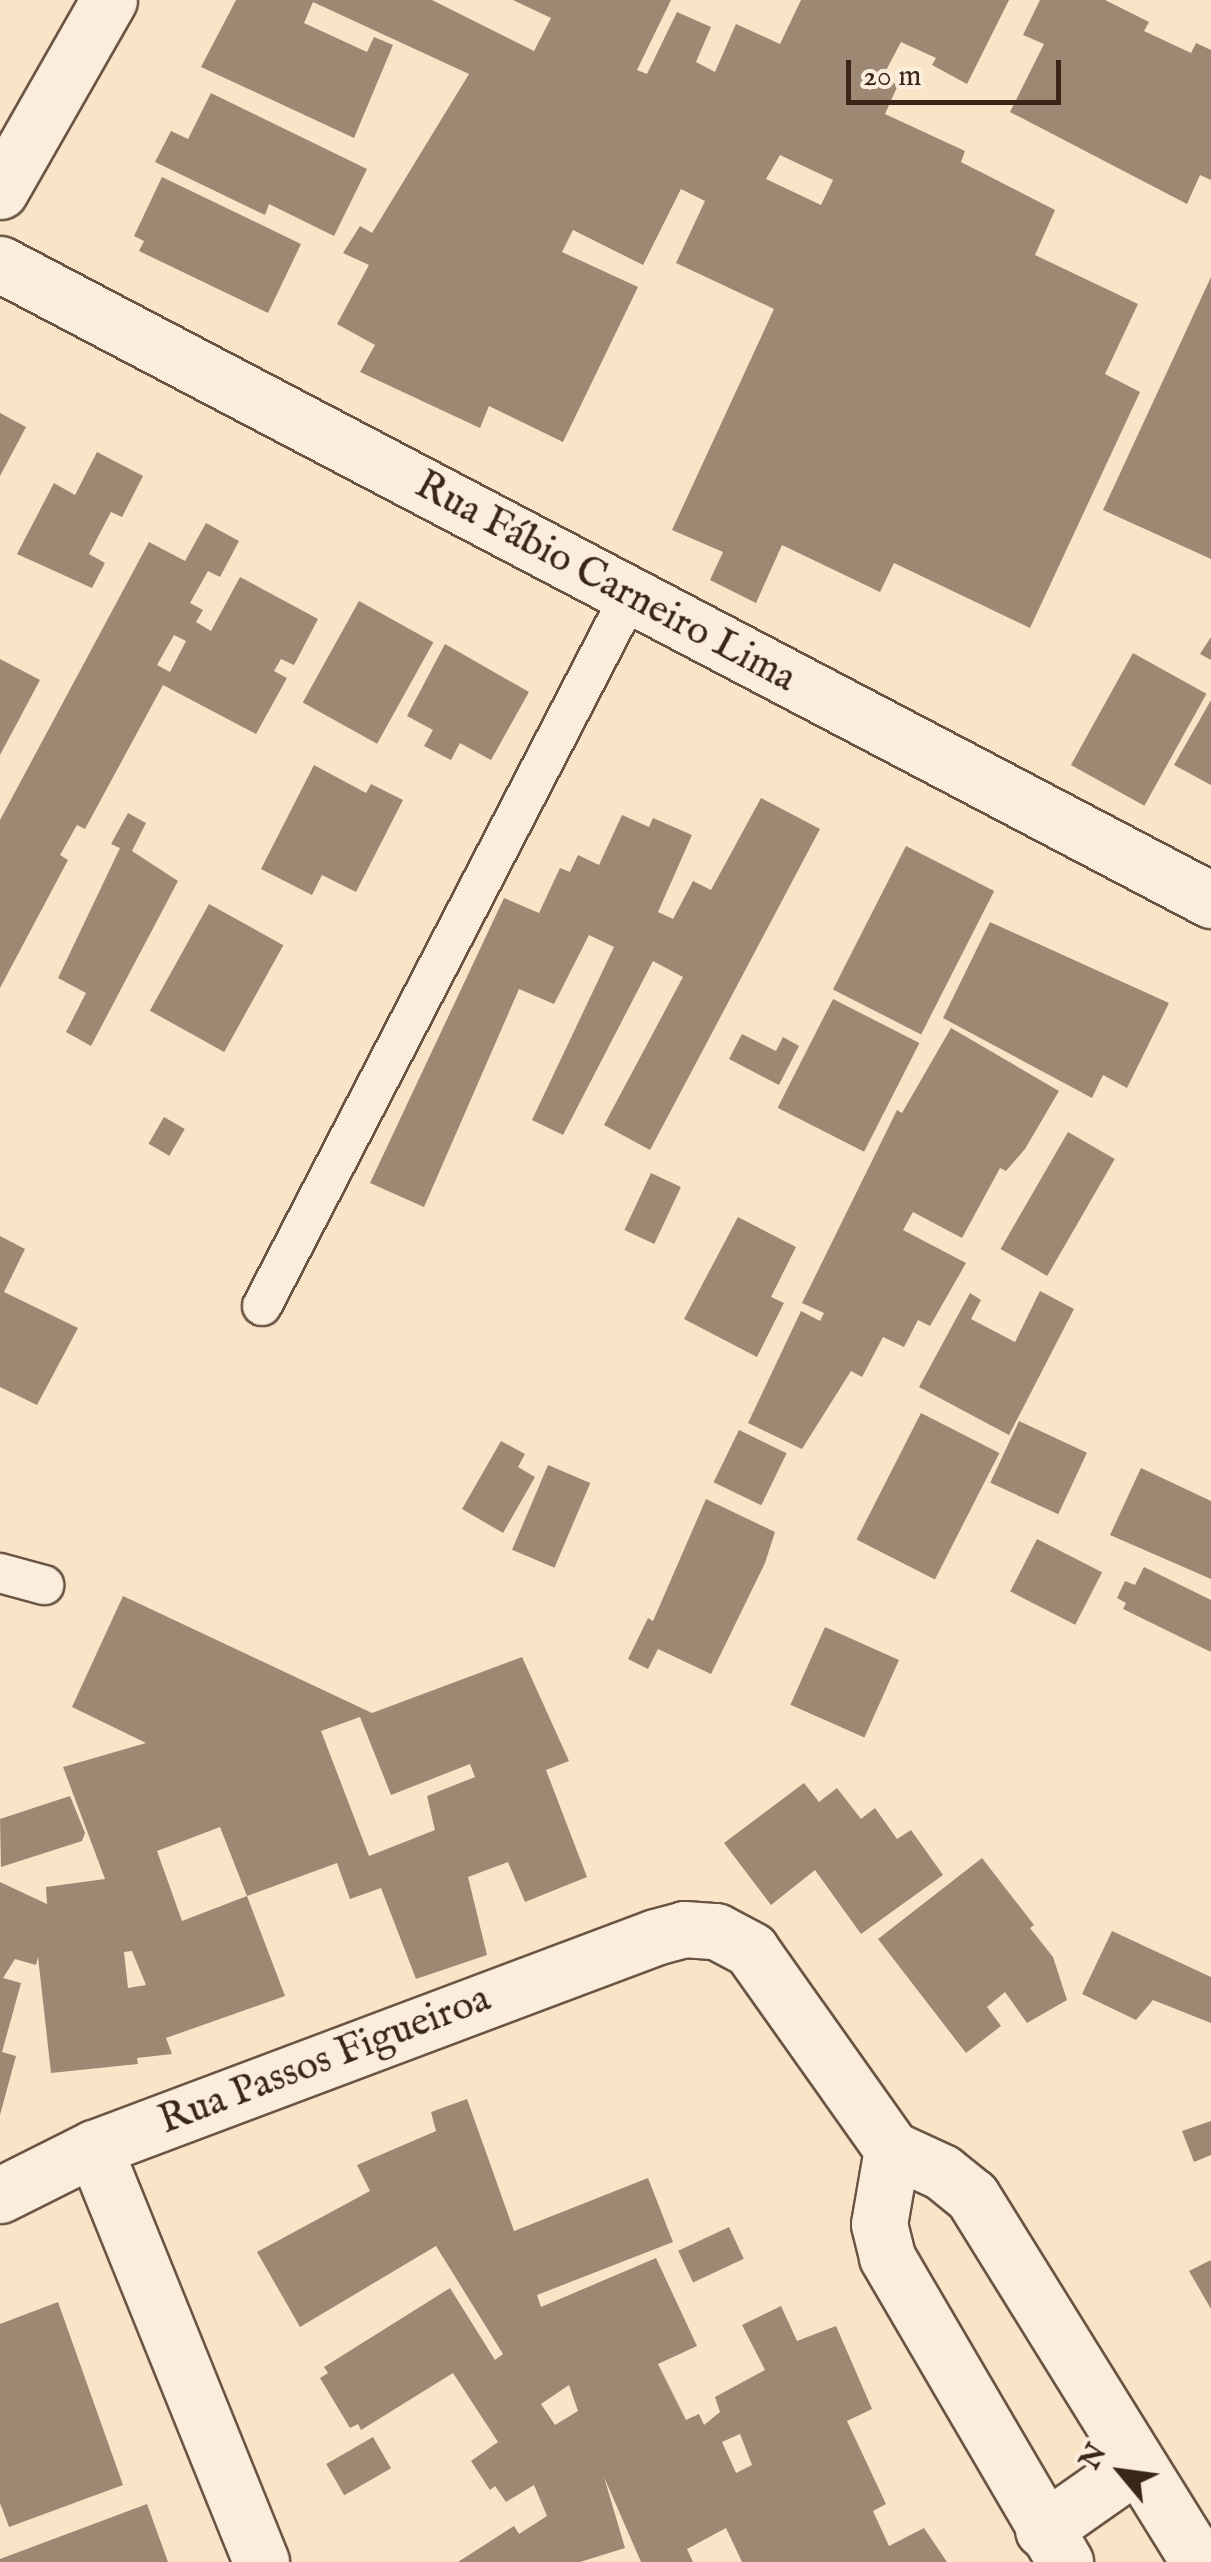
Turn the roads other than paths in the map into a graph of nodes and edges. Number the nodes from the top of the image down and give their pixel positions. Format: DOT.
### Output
graph roads {
  1 [pos="108,0"];
  2 [pos="0,190"];
  3 [pos="0,264"];
  4 [pos="630,597"];
  5 [pos="1211,900"];
  6 [pos="262,1306"];
  7 [pos="0,1572"];
  8 [pos="44,1586"];
  9 [pos="94,2148"];
  10 [pos="892,2149"];
  11 [pos="0,2195"];
  12 [pos="1134,2466"];
  13 [pos="1054,2546"];
  14 [pos="262,2562"];
  15 [pos="1199,2562"];
  1 -- 2 [label="street"];
  3 -- 4 [label="street, Rua Fábio Carneiro Lima"];
  4 -- 5 [label="street, Rua Fábio Carneiro Lima"];
  4 -- 6 [label="lane"];
  7 -- 8 [label="lane"];
  9 -- 10 [label="street, Rua Passos Figueiroa"];
  9 -- 11 [label="street, Rua Passos Figueiroa"];
  9 -- 14 [label="street"];
  10 -- 12 [label="street"];
  10 -- 13 [label="street"];
  12 -- 13 [label="street"];
  12 -- 15 [label="street"];
}
